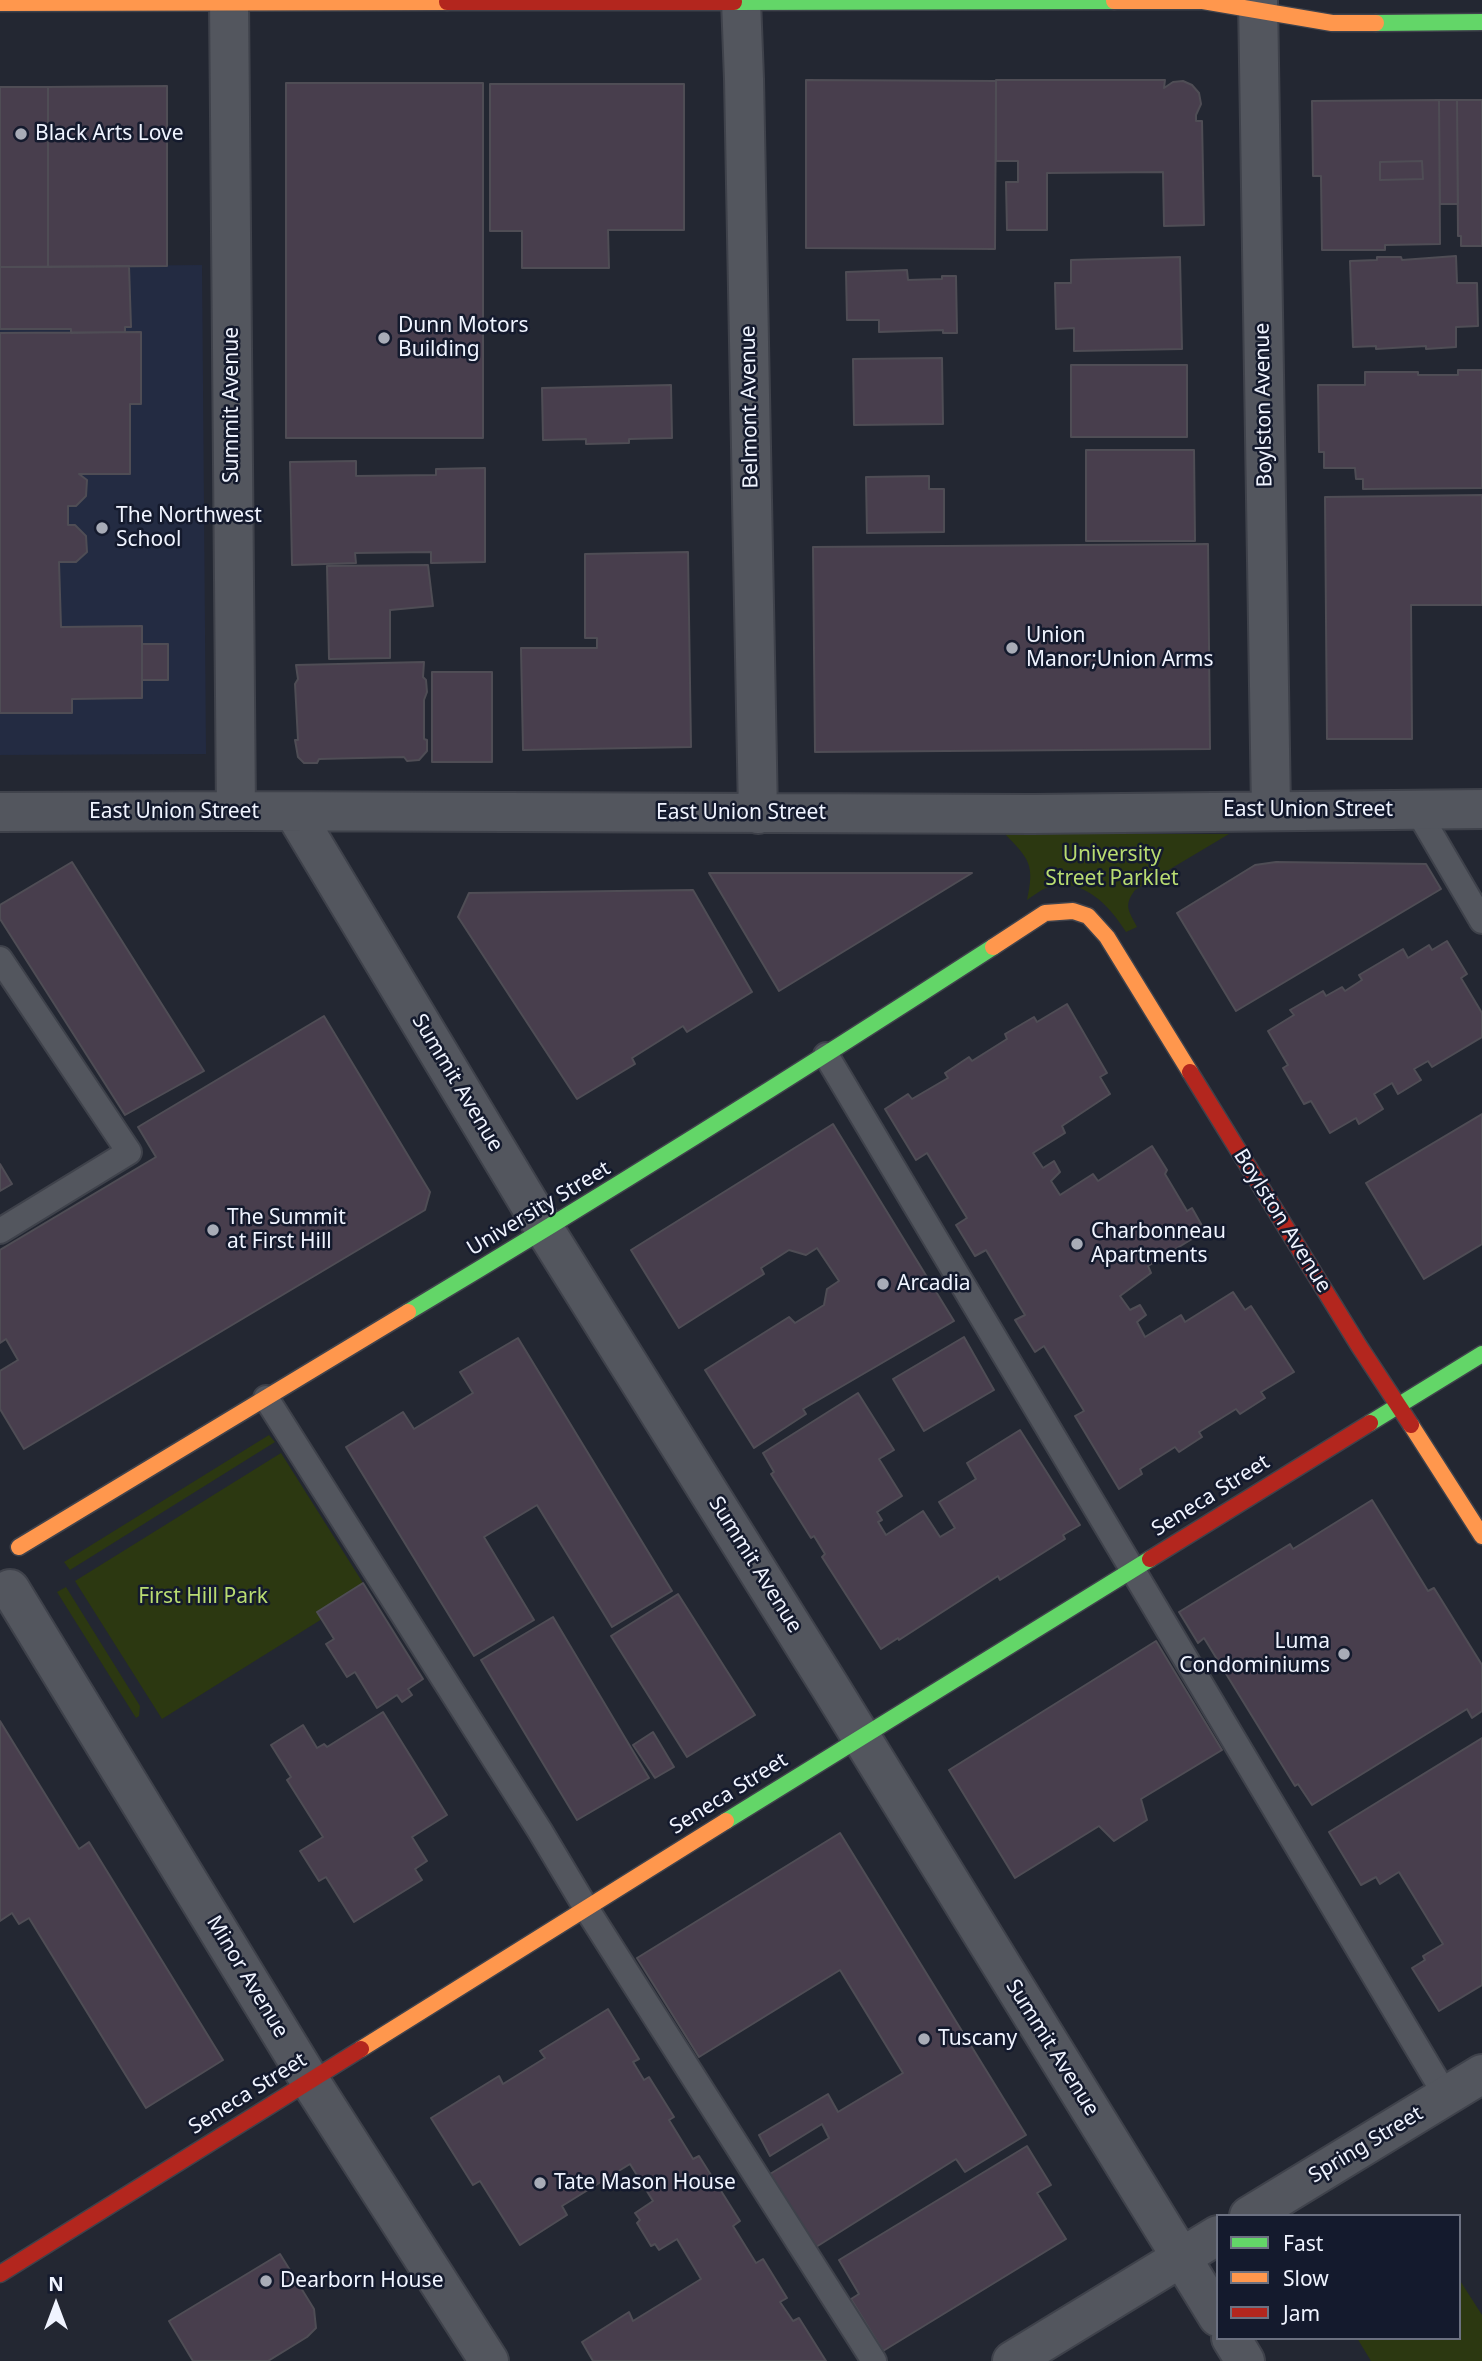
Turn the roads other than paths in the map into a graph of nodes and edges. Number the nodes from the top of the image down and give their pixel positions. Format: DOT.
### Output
graph roads {
  1 [pos="741,1"];
  2 [pos="229,2"];
  3 [pos="0,3"];
  4 [pos="1258,5"];
  5 [pos="1482,22"];
  6 [pos="1482,809"];
  7 [pos="1270,810"];
  8 [pos="1417,810"];
  9 [pos="236,811"];
  10 [pos="294,812"];
  11 [pos="0,813"];
  12 [pos="758,814"];
  13 [pos="1079,911"];
  14 [pos="1482,921"];
  15 [pos="0,959"];
  16 [pos="826,1055"];
  17 [pos="545,1230"];
  18 [pos="0,1231"];
  19 [pos="1482,1354"];
  20 [pos="266,1398"];
  21 [pos="1399,1405"];
  22 [pos="1482,1536"];
  23 [pos="9,1541"];
  24 [pos="1133,1569"];
  25 [pos="5,1592"];
  26 [pos="861,1737"];
  27 [pos="586,1908"];
  28 [pos="1482,2074"];
  29 [pos="310,2081"];
  30 [pos="1446,2096"];
  31 [pos="1252,2214"];
  32 [pos="1216,2236"];
  33 [pos="1181,2258"];
  34 [pos="0,2274"];
  35 [pos="1216,2314"];
  36 [pos="1232,2340"];
  37 [pos="489,2361"];
  38 [pos="874,2361"];
  39 [pos="1012,2361"];
  40 [pos="1245,2361"];
  1 -- 2 [label="street"];
  1 -- 4 [label="street"];
  1 -- 12 [label="street, Belmont Avenue"];
  2 -- 3 [label="street"];
  2 -- 9 [label="street, Summit Avenue"];
  4 -- 5 [label="street"];
  4 -- 7 [label="street, Boylston Avenue"];
  6 -- 8 [label="street, East Union Street"];
  7 -- 8 [label="street, East Union Street"];
  7 -- 12 [label="street, East Union Street"];
  8 -- 14 [label="lane"];
  9 -- 10 [label="street, East Union Street"];
  9 -- 11 [label="street, East Union Street"];
  10 -- 12 [label="street, East Union Street"];
  10 -- 17 [label="street, Summit Avenue"];
  13 -- 16 [label="street, University Street"];
  13 -- 21 [label="street, Boylston Avenue"];
  15 -- 18 [label="lane"];
  16 -- 17 [label="street, University Street"];
  16 -- 24 [label="lane"];
  17 -- 20 [label="street, University Street"];
  17 -- 26 [label="street, Summit Avenue"];
  19 -- 21 [label="street, Seneca Street"];
  20 -- 23 [label="street, University Street"];
  20 -- 27 [label="lane"];
  21 -- 22 [label="street, Boylston Avenue"];
  21 -- 24 [label="street, Seneca Street"];
  23 -- 25 [label="street"];
  24 -- 26 [label="street, Seneca Street"];
  24 -- 30 [label="lane"];
  25 -- 29 [label="street, Minor Avenue"];
  26 -- 27 [label="street, Seneca Street"];
  26 -- 33 [label="street, Summit Avenue"];
  27 -- 29 [label="street, Seneca Street"];
  27 -- 38 [label="lane"];
  28 -- 30 [label="street, Spring Street"];
  29 -- 34 [label="street, Seneca Street"];
  29 -- 37 [label="street, Minor Avenue"];
  30 -- 31 [label="street, Spring Street"];
  32 -- 33 [label="street"];
  33 -- 35 [label="street, Summit Avenue"];
  33 -- 39 [label="street"];
  36 -- 40 [label="street"];
}
